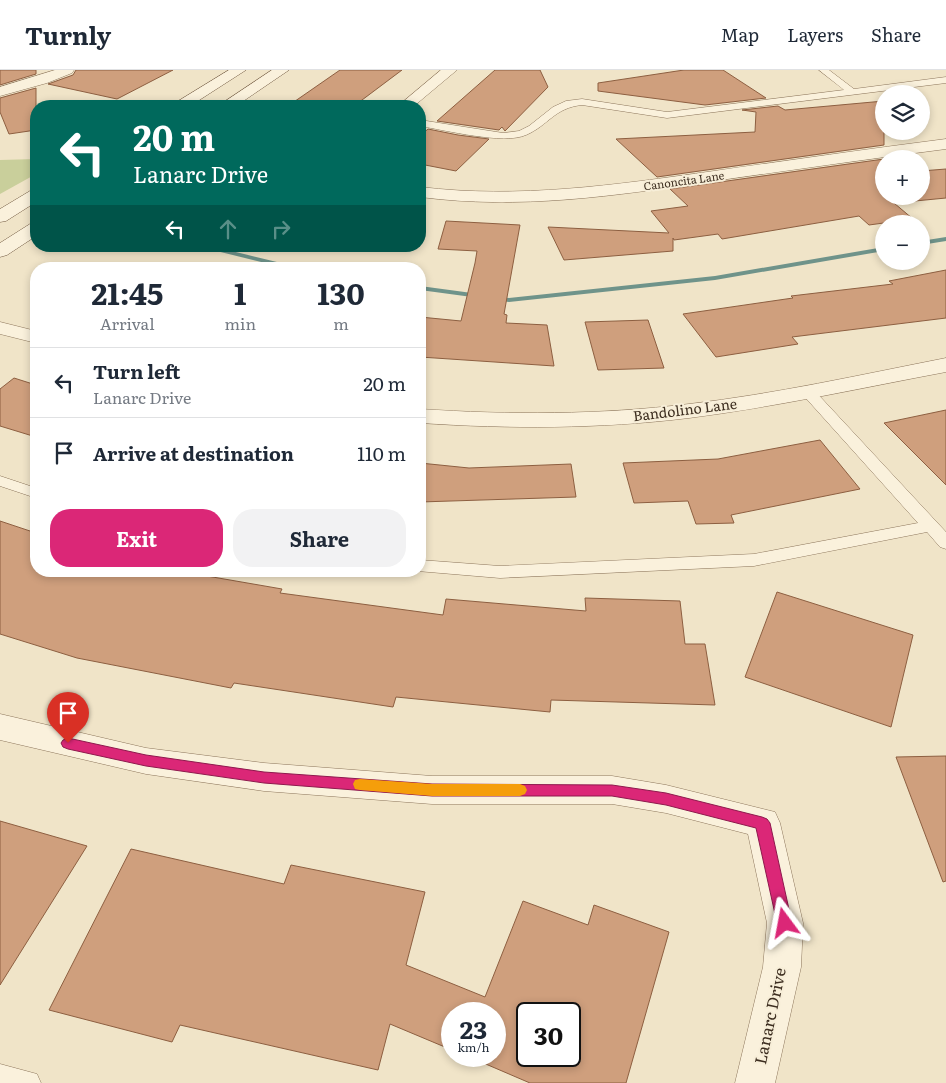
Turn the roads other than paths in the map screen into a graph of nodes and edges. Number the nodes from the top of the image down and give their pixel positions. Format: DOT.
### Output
graph roads {
  1 [pos="67,70"];
  2 [pos="239,70"];
  3 [pos="282,70"];
  4 [pos="450,70"];
  5 [pos="823,70"];
  6 [pos="946,80"];
  7 [pos="0,92"];
  8 [pos="853,92"];
  9 [pos="190,100"];
  10 [pos="235,100"];
  11 [pos="412,100"];
  12 [pos="426,124"];
  13 [pos="946,144"];
  14 [pos="426,193"];
  15 [pos="30,199"];
  16 [pos="0,217"];
  17 [pos="30,232"];
  18 [pos="0,251"];
  19 [pos="0,328"];
  20 [pos="30,336"];
  21 [pos="946,365"];
  22 [pos="808,392"];
  23 [pos="426,416"];
  24 [pos="0,481"];
  25 [pos="30,491"];
  26 [pos="931,526"];
  27 [pos="946,543"];
  28 [pos="426,566"];
  29 [pos="0,727"];
  30 [pos="0,1077"];
  31 [pos="28,1083"];
  32 [pos="756,1083"];
  1 -- 7 [label="street"];
  2 -- 9 [label="street"];
  3 -- 10 [label="street"];
  4 -- 11 [label="street"];
  5 -- 8 [label="lane"];
  6 -- 8 [label="lane"];
  8 -- 12 [label="lane"];
  13 -- 14 [label="street, Canoncita Lane"];
  15 -- 16 [label="street"];
  17 -- 18 [label="street"];
  19 -- 20 [label="street"];
  21 -- 22 [label="street, Bandolino Lane"];
  22 -- 23 [label="street, Bandolino Lane"];
  22 -- 26 [label="lane"];
  24 -- 25 [label="lane"];
  26 -- 27 [label="lane"];
  26 -- 28 [label="lane"];
  29 -- 32 [label="street, Lanarc Drive"];
  30 -- 31 [label="lane"];
}
